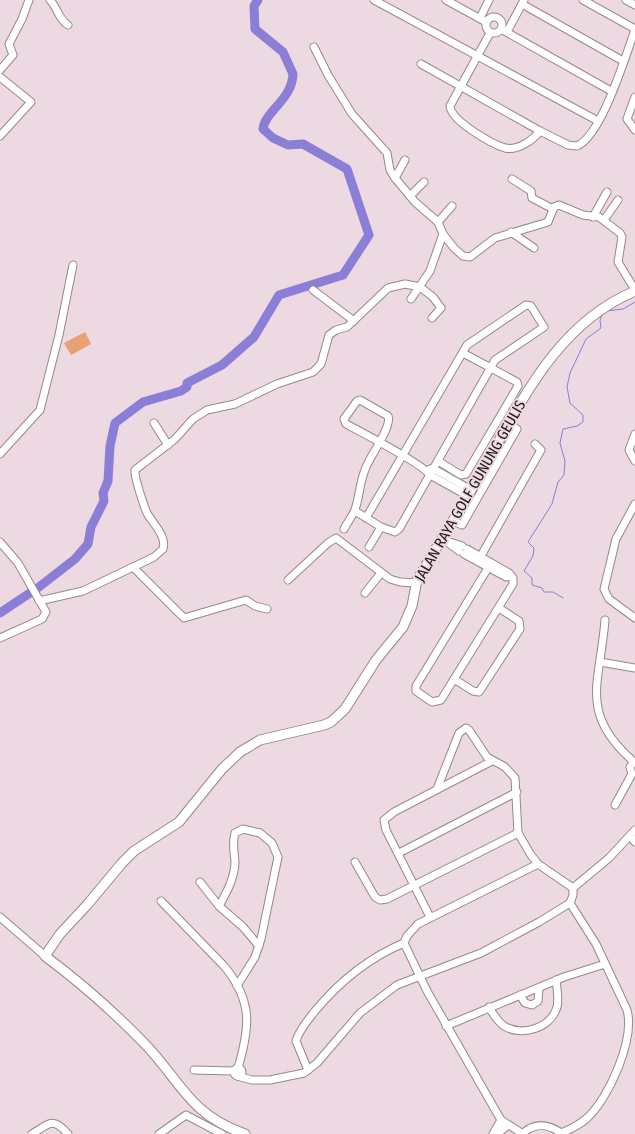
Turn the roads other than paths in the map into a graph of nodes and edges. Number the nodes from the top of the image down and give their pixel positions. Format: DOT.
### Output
graph roads {
  1 [pos="29,0"];
  2 [pos="50,0"];
  3 [pos="374,0"];
  4 [pos="446,0"];
  5 [pos="489,0"];
  6 [pos="583,0"];
  7 [pos="626,0"];
  8 [pos="523,2"];
  9 [pos="635,5"];
  10 [pos="483,20"];
  11 [pos="68,25"];
  12 [pos="635,30"];
  13 [pos="504,31"];
  14 [pos="490,33"];
  15 [pos="314,47"];
  16 [pos="478,55"];
  17 [pos="623,61"];
  18 [pos="421,64"];
  19 [pos="0,70"];
  20 [pos="0,77"];
  21 [pos="461,86"];
  22 [pos="611,91"];
  23 [pos="635,97"];
  24 [pos="598,121"];
  25 [pos="635,130"];
  26 [pos="540,131"];
  27 [pos="0,136"];
  28 [pos="405,160"];
  29 [pos="395,178"];
  30 [pos="512,179"];
  31 [pos="424,182"];
  32 [pos="608,192"];
  33 [pos="410,196"];
  34 [pos="618,200"];
  35 [pos="452,206"];
  36 [pos="553,209"];
  37 [pos="593,217"];
  38 [pos="604,220"];
  39 [pos="438,222"];
  40 [pos="511,232"];
  41 [pos="443,234"];
  42 [pos="534,248"];
  43 [pos="73,265"];
  44 [pos="420,287"];
  45 [pos="313,290"];
  46 [pos="635,291"];
  47 [pos="411,300"];
  48 [pos="432,318"];
  49 [pos="354,321"];
  50 [pos="463,353"];
  51 [pos="490,368"];
  52 [pos="154,423"];
  53 [pos="635,434"];
  54 [pos="379,442"];
  55 [pos="535,444"];
  56 [pos="168,445"];
  57 [pos="0,454"];
  58 [pos="403,457"];
  59 [pos="438,461"];
  60 [pos="635,461"];
  61 [pos="430,471"];
  62 [pos="485,475"];
  63 [pos="470,493"];
  64 [pos="635,504"];
  65 [pos="355,511"];
  66 [pos="366,518"];
  67 [pos="453,521"];
  68 [pos="380,527"];
  69 [pos="344,529"];
  70 [pos="445,540"];
  71 [pos="0,542"];
  72 [pos="369,547"];
  73 [pos="479,559"];
  74 [pos="489,565"];
  75 [pos="133,566"];
  76 [pos="381,573"];
  77 [pos="288,580"];
  78 [pos="416,583"];
  79 [pos="365,593"];
  80 [pos="38,598"];
  81 [pos="499,608"];
  82 [pos="267,609"];
  83 [pos="635,618"];
  84 [pos="605,620"];
  85 [pos="0,638"];
  86 [pos="600,662"];
  87 [pos="635,668"];
  88 [pos="454,679"];
  89 [pos="492,762"];
  90 [pos="437,789"];
  91 [pos="517,792"];
  92 [pos="615,806"];
  93 [pos="635,830"];
  94 [pos="518,833"];
  95 [pos="632,839"];
  96 [pos="399,853"];
  97 [pos="355,862"];
  98 [pos="538,864"];
  99 [pos="200,882"];
  100 [pos="414,886"];
  101 [pos="573,888"];
  102 [pos="162,901"];
  103 [pos="570,902"];
  104 [pos="219,906"];
  105 [pos="0,917"];
  106 [pos="430,918"];
  107 [pos="404,943"];
  108 [pos="259,946"];
  109 [pos="45,956"];
  110 [pos="605,964"];
  111 [pos="419,976"];
  112 [pos="556,980"];
  113 [pos="237,986"];
  114 [pos="539,988"];
  115 [pos="520,995"];
  116 [pos="489,1007"];
  117 [pos="446,1026"];
  118 [pos="194,1070"];
  119 [pos="308,1070"];
  120 [pos="236,1072"];
  121 [pos="501,1120"];
  122 [pos="508,1126"];
  123 [pos="32,1134"];
  124 [pos="68,1134"];
  125 [pos="159,1134"];
  126 [pos="222,1134"];
  127 [pos="245,1134"];
  128 [pos="493,1134"];
  129 [pos="497,1134"];
  130 [pos="523,1134"];
  131 [pos="560,1134"];
  1 -- 19 [label="street"];
  2 -- 11 [label="street"];
  3 -- 16 [label="street"];
  4 -- 10 [label="street"];
  5 -- 10 [label="street"];
  6 -- 12 [label="street"];
  7 -- 9 [label="street"];
  8 -- 13 [label="street"];
  8 -- 17 [label="street"];
  10 -- 13 [label="street"];
  10 -- 14 [label="street"];
  12 -- 17 [label="street"];
  13 -- 14 [label="street"];
  13 -- 22 [label="street"];
  14 -- 16 [label="street"];
  15 -- 29 [label="street"];
  16 -- 21 [label="street"];
  16 -- 24 [label="street"];
  17 -- 22 [label="street"];
  18 -- 21 [label="street"];
  20 -- 27 [label="street"];
  21 -- 26 [label="street"];
  21 -- 26 [label="street"];
  22 -- 24 [label="street"];
  23 -- 25 [label="street"];
  24 -- 26 [label="street"];
  28 -- 29 [label="street"];
  29 -- 33 [label="street"];
  30 -- 36 [label="street"];
  31 -- 33 [label="street"];
  32 -- 37 [label="street"];
  33 -- 39 [label="street"];
  34 -- 38 [label="street"];
  35 -- 39 [label="street"];
  36 -- 37 [label="street"];
  36 -- 40 [label="street"];
  37 -- 38 [label="street"];
  38 -- 46 [label="street"];
  39 -- 41 [label="street"];
  40 -- 41 [label="street"];
  40 -- 42 [label="street"];
  41 -- 44 [label="street"];
  43 -- 57 [label="street"];
  44 -- 47 [label="street"];
  44 -- 48 [label="street"];
  44 -- 49 [label="street"];
  45 -- 49 [label="street"];
  46 -- 62 [label="main road, JALAN RAYA GOLF GUNUNG GEULIS"];
  49 -- 56 [label="street"];
  50 -- 51 [label="street"];
  50 -- 51 [label="street"];
  50 -- 58 [label="street"];
  51 -- 59 [label="street"];
  51 -- 59 [label="street"];
  52 -- 56 [label="street"];
  53 -- 60 [label="street"];
  54 -- 54 [label="street"];
  54 -- 58 [label="street"];
  54 -- 65 [label="street"];
  55 -- 73 [label="street"];
  56 -- 75 [label="street"];
  58 -- 61 [label="street"];
  58 -- 66 [label="street"];
  59 -- 61 [label="street"];
  61 -- 63 [label="street"];
  61 -- 68 [label="street"];
  62 -- 63 [label="main road, JALAN RAYA GOLF GUNUNG GEULIS"];
  62 -- 67 [label="street"];
  63 -- 67 [label="main road, JALAN RAYA GOLF GUNUNG GEULIS"];
  64 -- 83 [label="street"];
  65 -- 66 [label="street"];
  65 -- 69 [label="street"];
  66 -- 68 [label="street"];
  67 -- 70 [label="main road, JALAN RAYA GOLF GUNUNG GEULIS"];
  68 -- 72 [label="street"];
  70 -- 73 [label="street"];
  70 -- 78 [label="main road, JALAN RAYA GOLF GUNUNG GEULIS"];
  71 -- 80 [label="street"];
  73 -- 74 [label="street"];
  74 -- 81 [label="street"];
  74 -- 88 [label="street"];
  75 -- 80 [label="street"];
  75 -- 82 [label="street"];
  76 -- 77 [label="street"];
  76 -- 78 [label="street"];
  76 -- 79 [label="street"];
  78 -- 109 [label="main road, JALAN RAYA GOLF GUNUNG GEULIS"];
  80 -- 85 [label="street"];
  81 -- 88 [label="street"];
  81 -- 88 [label="street"];
  84 -- 86 [label="street"];
  86 -- 87 [label="street"];
  86 -- 92 [label="street"];
  89 -- 90 [label="street"];
  89 -- 90 [label="street"];
  89 -- 91 [label="street"];
  90 -- 96 [label="street"];
  91 -- 94 [label="street"];
  91 -- 96 [label="street"];
  93 -- 95 [label="street"];
  94 -- 98 [label="street"];
  94 -- 100 [label="street"];
  95 -- 101 [label="street"];
  96 -- 100 [label="street"];
  97 -- 100 [label="street"];
  98 -- 101 [label="street"];
  98 -- 106 [label="street"];
  99 -- 104 [label="street"];
  100 -- 106 [label="street"];
  101 -- 103 [label="street"];
  102 -- 113 [label="street"];
  103 -- 110 [label="street"];
  103 -- 111 [label="street"];
  104 -- 108 [label="street"];
  104 -- 108 [label="street"];
  105 -- 109 [label="street"];
  106 -- 107 [label="street"];
  107 -- 111 [label="street"];
  107 -- 119 [label="street"];
  108 -- 113 [label="street"];
  109 -- 127 [label="main road"];
  110 -- 112 [label="street"];
  110 -- 131 [label="street"];
  111 -- 117 [label="street"];
  111 -- 119 [label="street"];
  112 -- 114 [label="street"];
  112 -- 116 [label="street"];
  113 -- 120 [label="street"];
  114 -- 115 [label="street"];
  114 -- 115 [label="street"];
  115 -- 116 [label="street"];
  116 -- 117 [label="street"];
  117 -- 121 [label="street"];
  118 -- 120 [label="street"];
  119 -- 120 [label="street"];
  121 -- 122 [label="street"];
  121 -- 128 [label="street"];
  122 -- 129 [label="street"];
  122 -- 130 [label="street"];
  123 -- 124 [label="street"];
  125 -- 126 [label="street"];
  130 -- 131 [label="street"];
}
